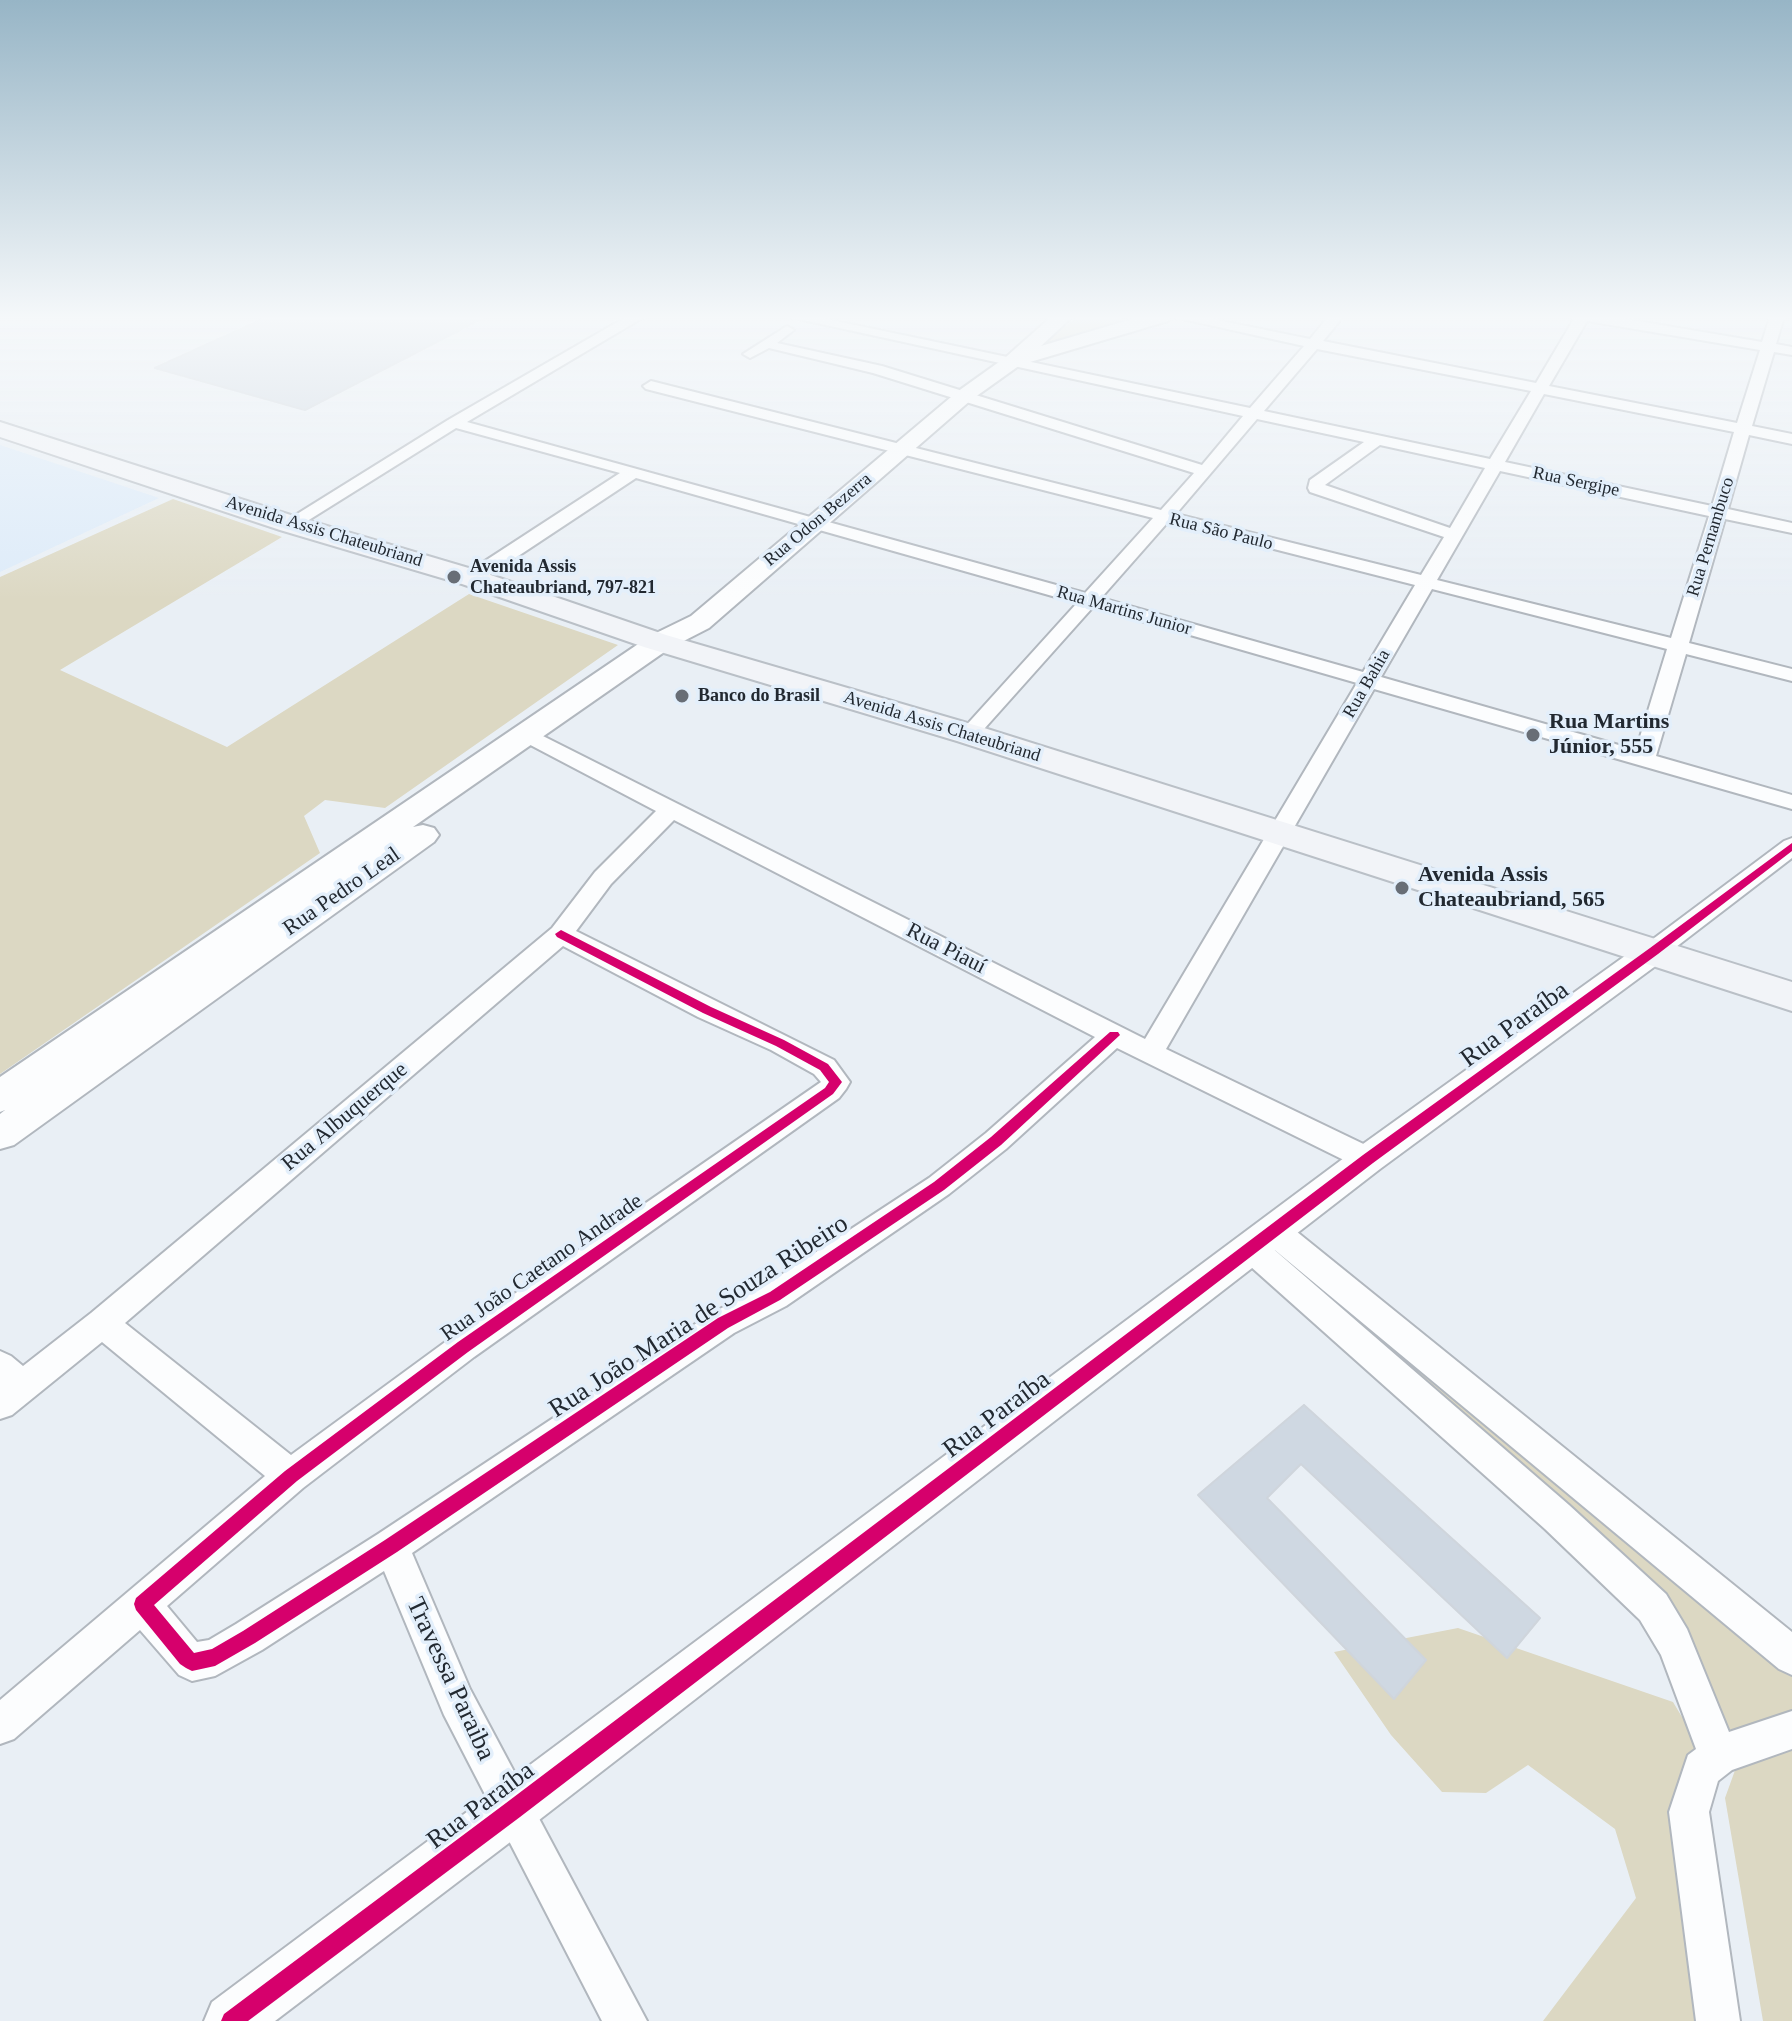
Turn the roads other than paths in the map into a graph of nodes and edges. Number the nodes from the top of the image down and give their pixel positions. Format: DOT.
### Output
graph roads {
  1 [pos="474,411"];
  2 [pos="750,411"];
  3 [pos="946,411"];
  4 [pos="1013,411"];
  5 [pos="1242,411"];
  6 [pos="1256,411"];
  7 [pos="1527,411"];
  8 [pos="1656,411"];
  9 [pos="1749,411"];
  10 [pos="1254,414"];
  11 [pos="454,423"];
  12 [pos="0,429"];
  13 [pos="1744,429"];
  14 [pos="1792,439"];
  15 [pos="1377,440"];
  16 [pos="901,450"];
  17 [pos="1496,465"];
  18 [pos="1205,471"];
  19 [pos="633,472"];
  20 [pos="1719,513"];
  21 [pos="1164,517"];
  22 [pos="817,522"];
  23 [pos="290,524"];
  24 [pos="1792,528"];
  25 [pos="1454,535"];
  26 [pos="472,578"];
  27 [pos="1425,584"];
  28 [pos="1089,601"];
  29 [pos="681,637"];
  30 [pos="1679,646"];
  31 [pos="1792,675"];
  32 [pos="1368,682"];
  33 [pos="969,734"];
  34 [pos="538,740"];
  35 [pos="1645,757"];
  36 [pos="1792,802"];
  37 [pos="671,809"];
  38 [pos="1278,835"];
  39 [pos="1792,846"];
  40 [pos="561,934"];
  41 [pos="1654,951"];
  42 [pos="1792,997"];
  43 [pos="1114,1035"];
  44 [pos="1151,1052"];
  45 [pos="0,1097"];
  46 [pos="0,1134"];
  47 [pos="1368,1159"];
  48 [pos="1264,1241"];
  49 [pos="102,1323"];
  50 [pos="7,1385"];
  51 [pos="291,1476"];
  52 [pos="391,1546"];
  53 [pos="142,1604"];
  54 [pos="1792,1656"];
  55 [pos="0,1725"];
  56 [pos="1792,1730"];
  57 [pos="1718,1756"];
  58 [pos="513,1810"];
  59 [pos="231,2021"];
  60 [pos="625,2021"];
  61 [pos="1718,2021"];
  1 -- 11 [label="street"];
  2 -- 16 [label="street, Rua São Paulo"];
  3 -- 16 [label="main road, Rua Odon Bezerra"];
  4 -- 18 [label="street"];
  5 -- 10 [label="street, Rua Sergipe"];
  6 -- 10 [label="street"];
  7 -- 17 [label="street, Rua Bahia"];
  8 -- 13 [label="street"];
  9 -- 13 [label="street, Rua Pernambuco"];
  10 -- 15 [label="street, Rua Sergipe"];
  10 -- 18 [label="street"];
  11 -- 19 [label="street, Rua Martins Junior"];
  11 -- 23 [label="street"];
  12 -- 23 [label="main road, Avenida Assis Chateubriand"];
  13 -- 14 [label="street"];
  13 -- 20 [label="street, Rua Pernambuco"];
  15 -- 17 [label="street, Rua Sergipe"];
  15 -- 25 [label="street"];
  16 -- 21 [label="street, Rua São Paulo"];
  16 -- 22 [label="main road, Rua Odon Bezerra"];
  17 -- 20 [label="street, Rua Sergipe"];
  17 -- 25 [label="street, Rua Bahia"];
  18 -- 21 [label="street"];
  19 -- 22 [label="street, Rua Martins Junior"];
  19 -- 26 [label="street"];
  20 -- 24 [label="street, Rua Sergipe"];
  20 -- 30 [label="street, Rua Pernambuco"];
  21 -- 27 [label="street, Rua São Paulo"];
  21 -- 28 [label="street"];
  22 -- 28 [label="street, Rua Martins Junior"];
  22 -- 29 [label="main road, Rua Odon Bezerra"];
  23 -- 26 [label="main road, Avenida Assis Chateubriand"];
  25 -- 27 [label="street, Rua Bahia"];
  26 -- 29 [label="main road, Avenida Assis Chateubriand"];
  27 -- 30 [label="street, Rua São Paulo"];
  27 -- 32 [label="street, Rua Bahia"];
  28 -- 32 [label="street, Rua Martins Junior"];
  28 -- 33 [label="street"];
  29 -- 33 [label="main road, Avenida Assis Chateubriand"];
  29 -- 34 [label="main road, Rua Pedro Leal"];
  30 -- 31 [label="street, Rua São Paulo"];
  30 -- 35 [label="street, Rua Pernambuco"];
  32 -- 35 [label="street, Rua Martins Junior"];
  32 -- 38 [label="street, Rua Bahia"];
  33 -- 38 [label="main road, Avenida Assis Chateubriand"];
  34 -- 37 [label="street, Rua Piauí"];
  34 -- 45 [label="main road, Rua Pedro Leal"];
  34 -- 46 [label="main road, Rua Pedro Leal"];
  35 -- 36 [label="street, Rua Martins Junior"];
  37 -- 40 [label="street, Rua Albuquerque"];
  37 -- 43 [label="street, Rua Piauí"];
  38 -- 41 [label="main road, Avenida Assis Chateubriand"];
  38 -- 44 [label="street, Rua Bahia"];
  39 -- 41 [label="street, Rua Paraíba"];
  40 -- 49 [label="street, Rua Albuquerque"];
  40 -- 51 [label="street, Rua João Caetano Andrade"];
  41 -- 42 [label="main road, Avenida Assis Chateubriand"];
  41 -- 47 [label="street, Rua Paraíba"];
  43 -- 44 [label="street, Rua Piauí"];
  43 -- 52 [label="street, Rua João Maria de Souza Ribeiro"];
  44 -- 47 [label="street, Rua Piauí"];
  47 -- 48 [label="street, Rua Paraíba"];
  48 -- 54 [label="street"];
  48 -- 57 [label="street"];
  48 -- 58 [label="street, Rua Paraíba"];
  49 -- 50 [label="street, Rua Albuquerque"];
  49 -- 51 [label="street"];
  51 -- 53 [label="street, Rua João Caetano Andrade"];
  52 -- 53 [label="street, Rua João Maria de Souza Ribeiro"];
  52 -- 58 [label="street, Travessa Paraiba"];
  53 -- 55 [label="street, Rua João Caetano Andrade"];
  56 -- 57 [label="street"];
  57 -- 61 [label="street"];
  58 -- 59 [label="street, Rua Paraíba"];
  58 -- 60 [label="street, Travessa Paraiba"];
}
